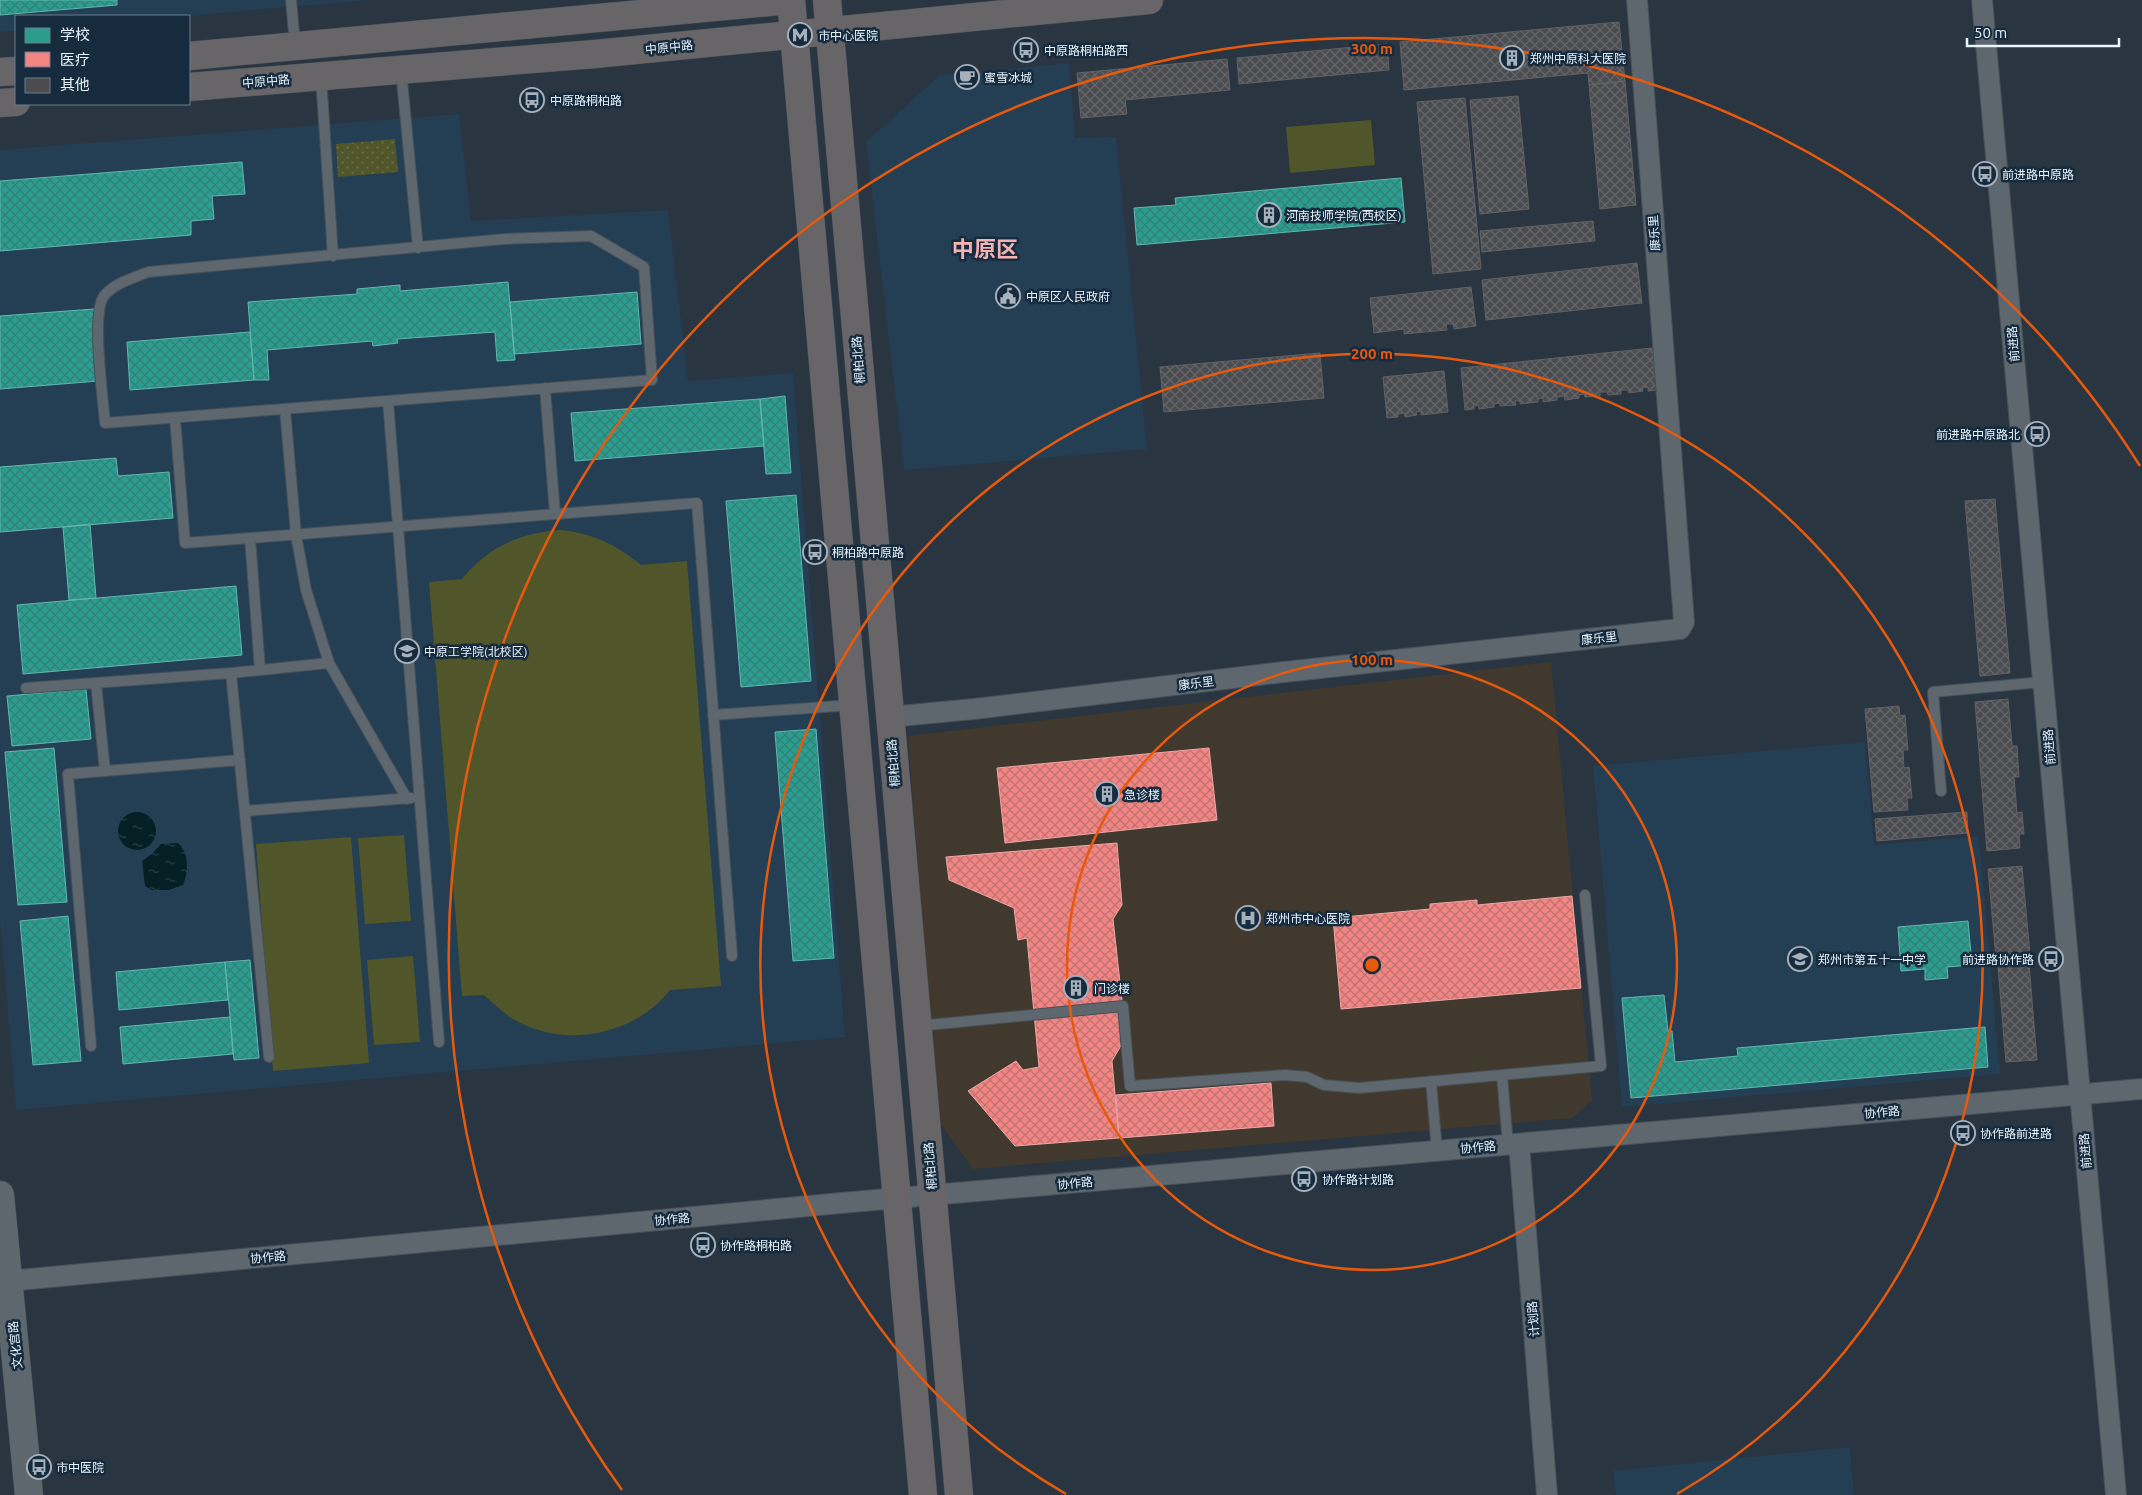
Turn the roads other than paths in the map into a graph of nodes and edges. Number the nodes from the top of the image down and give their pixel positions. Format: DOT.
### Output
graph roads {
  1 [pos="291,0"];
  2 [pos="791,0"];
  3 [pos="827,0"];
  4 [pos="1149,0"];
  5 [pos="1637,0"];
  6 [pos="1982,0"];
  7 [pos="830,31"];
  8 [pos="794,34"];
  9 [pos="295,47"];
  10 [pos="190,56"];
  11 [pos="401,70"];
  12 [pos="15,71"];
  13 [pos="0,72"];
  14 [pos="321,76"];
  15 [pos="190,87"];
  16 [pos="15,102"];
  17 [pos="0,103"];
  18 [pos="418,248"];
  19 [pos="333,256"];
  20 [pos="545,388"];
  21 [pos="388,401"];
  22 [pos="285,409"];
  23 [pos="175,418"];
  24 [pos="555,514"];
  25 [pos="398,527"];
  26 [pos="296,535"];
  27 [pos="250,538"];
  28 [pos="329,663"];
  29 [pos="260,670"];
  30 [pos="231,673"];
  31 [pos="2043,682"];
  32 [pos="96,683"];
  33 [pos="26,688"];
  34 [pos="852,705"];
  35 [pos="713,715"];
  36 [pos="889,717"];
  37 [pos="240,760"];
  38 [pos="105,771"];
  39 [pos="1941,791"];
  40 [pos="420,798"];
  41 [pos="407,799"];
  42 [pos="245,811"];
  43 [pos="1585,895"];
  44 [pos="732,956"];
  45 [pos="917,1026"];
  46 [pos="439,1042"];
  47 [pos="91,1046"];
  48 [pos="269,1057"];
  49 [pos="1502,1075"];
  50 [pos="1431,1081"];
  51 [pos="2142,1089"];
  52 [pos="2080,1095"];
  53 [pos="1513,1144"];
  54 [pos="1437,1151"];
  55 [pos="0,1195"];
  56 [pos="932,1195"];
  57 [pos="896,1198"];
  58 [pos="8,1281"];
  59 [pos="29,1495"];
  60 [pos="923,1495"];
  61 [pos="959,1495"];
  62 [pos="1547,1495"];
  63 [pos="2116,1495"];
  1 -- 9 [label="lane"];
  2 -- 8 [label="main road"];
  2 -- 9 [label="main road"];
  3 -- 7 [label="main road, 桐柏北路"];
  4 -- 7 [label="main road, 中原中路"];
  5 -- 36 [label="street, 康乐里"];
  6 -- 31 [label="street, 前进路"];
  7 -- 8 [label="main road, 中原中路"];
  7 -- 36 [label="main road, 桐柏北路"];
  8 -- 11 [label="main road, 中原中路"];
  8 -- 34 [label="main road"];
  9 -- 10 [label="main road"];
  11 -- 14 [label="main road, 中原中路"];
  11 -- 18 [label="lane"];
  12 -- 13 [label="main road"];
  14 -- 15 [label="main road, 中原中路"];
  14 -- 19 [label="lane"];
  16 -- 17 [label="main road"];
  18 -- 19 [label="lane"];
  18 -- 20 [label="lane"];
  19 -- 23 [label="lane"];
  20 -- 21 [label="lane"];
  20 -- 24 [label="lane"];
  21 -- 22 [label="lane"];
  21 -- 25 [label="lane"];
  22 -- 23 [label="lane"];
  22 -- 26 [label="lane"];
  23 -- 27 [label="lane"];
  24 -- 25 [label="lane"];
  24 -- 35 [label="lane"];
  25 -- 26 [label="lane"];
  25 -- 40 [label="lane"];
  26 -- 27 [label="lane"];
  26 -- 28 [label="lane"];
  27 -- 29 [label="lane"];
  28 -- 29 [label="lane"];
  28 -- 41 [label="lane"];
  29 -- 30 [label="lane"];
  30 -- 32 [label="lane"];
  30 -- 37 [label="lane"];
  31 -- 39 [label="lane"];
  31 -- 52 [label="street, 前进路"];
  32 -- 33 [label="lane"];
  32 -- 38 [label="lane"];
  34 -- 35 [label="lane"];
  34 -- 57 [label="main road"];
  35 -- 44 [label="lane"];
  36 -- 45 [label="main road, 桐柏北路"];
  37 -- 38 [label="lane"];
  37 -- 42 [label="lane"];
  38 -- 47 [label="lane"];
  40 -- 41 [label="lane"];
  40 -- 46 [label="lane"];
  41 -- 42 [label="lane"];
  42 -- 48 [label="lane"];
  43 -- 49 [label="lane"];
  45 -- 50 [label="lane"];
  45 -- 56 [label="main road, 桐柏北路"];
  49 -- 50 [label="lane"];
  49 -- 53 [label="lane"];
  50 -- 54 [label="lane"];
  51 -- 52 [label="street, 协作路"];
  52 -- 53 [label="street, 协作路"];
  52 -- 63 [label="street, 前进路"];
  53 -- 54 [label="street, 协作路"];
  53 -- 62 [label="street, 计划路"];
  54 -- 56 [label="street, 协作路"];
  55 -- 58 [label="street, 文化宫路"];
  56 -- 57 [label="street, 协作路"];
  56 -- 61 [label="main road, 桐柏北路"];
  57 -- 58 [label="street, 协作路"];
  57 -- 60 [label="main road"];
  58 -- 59 [label="street, 文化宫路"];
}
